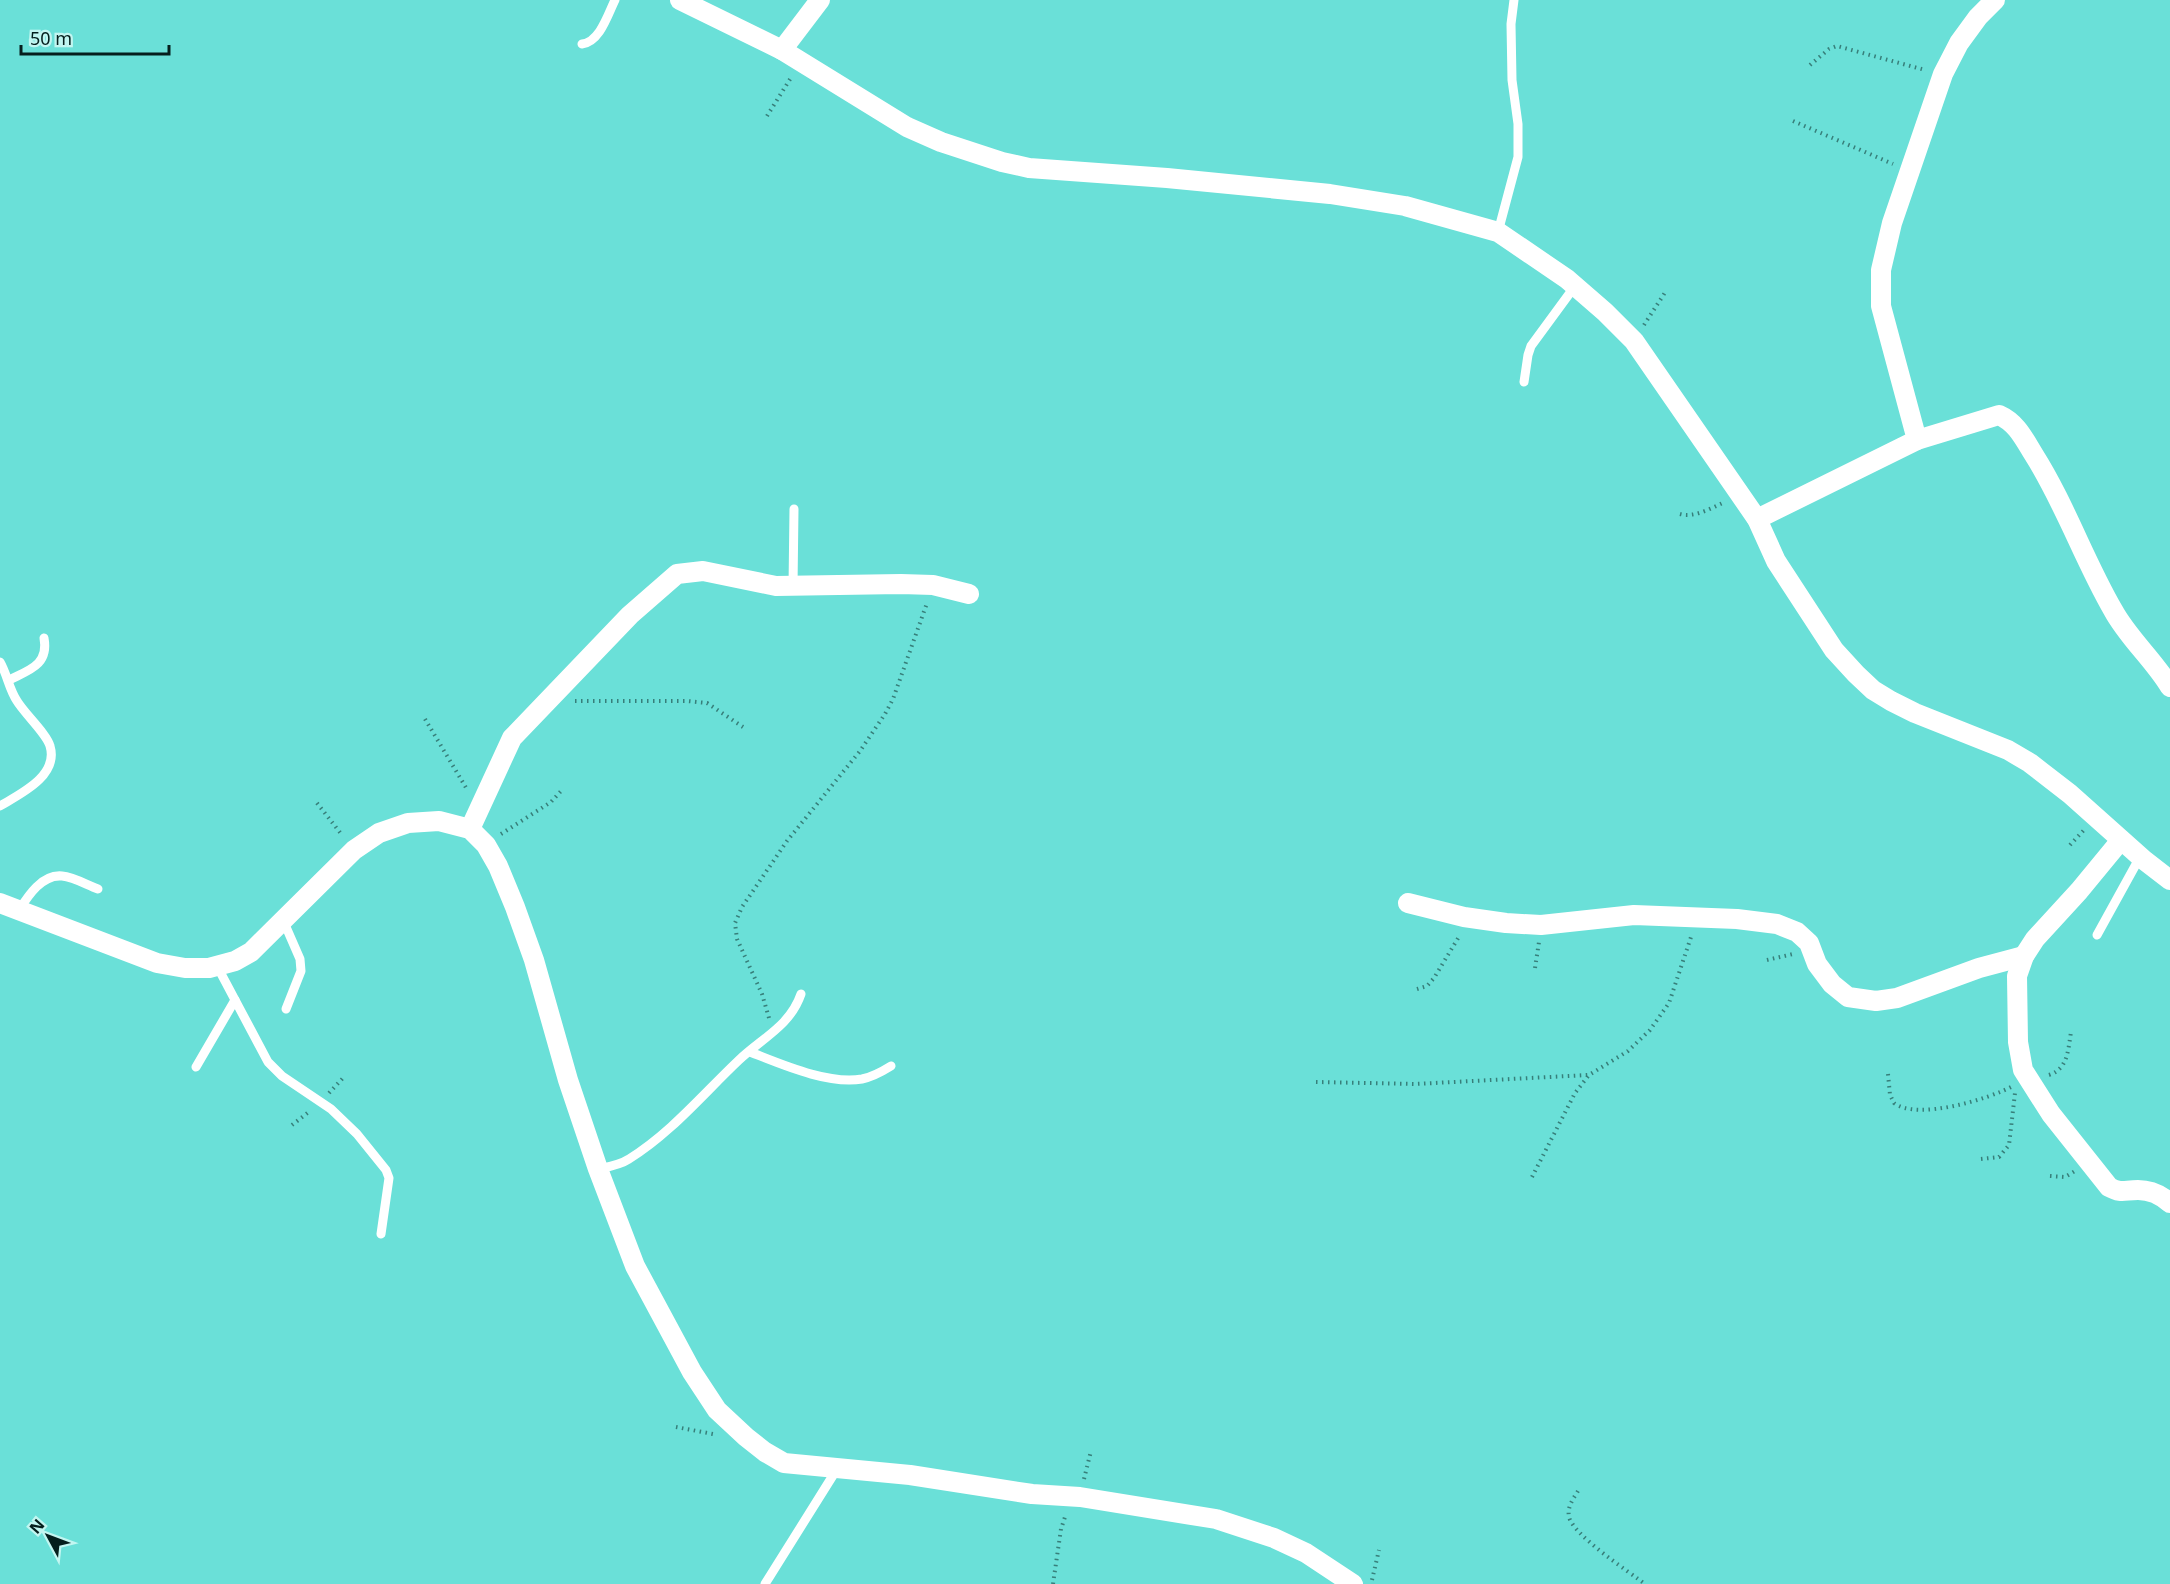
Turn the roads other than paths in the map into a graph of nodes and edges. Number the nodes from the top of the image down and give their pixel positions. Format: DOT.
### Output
graph roads {
  1 [pos="615,0"];
  2 [pos="680,0"];
  3 [pos="820,0"];
  4 [pos="1514,0"];
  5 [pos="1995,0"];
  6 [pos="582,44"];
  7 [pos="782,50"];
  8 [pos="1498,232"];
  9 [pos="1575,286"];
  10 [pos="1524,382"];
  11 [pos="1917,440"];
  12 [pos="794,508"];
  13 [pos="1756,519"];
  14 [pos="793,586"];
  15 [pos="969,594"];
  16 [pos="44,638"];
  17 [pos="0,662"];
  18 [pos="9,680"];
  19 [pos="2170,686"];
  20 [pos="0,806"];
  21 [pos="470,829"];
  22 [pos="2121,840"];
  23 [pos="2140,857"];
  24 [pos="2170,880"];
  25 [pos="98,889"];
  26 [pos="0,903"];
  27 [pos="1408,903"];
  28 [pos="19,910"];
  29 [pos="283,920"];
  30 [pos="2097,935"];
  31 [pos="2024,956"];
  32 [pos="217,966"];
  33 [pos="801,994"];
  34 [pos="235,1000"];
  35 [pos="286,1009"];
  36 [pos="750,1052"];
  37 [pos="891,1066"];
  38 [pos="196,1067"];
  39 [pos="598,1169"];
  40 [pos="2170,1203"];
  41 [pos="381,1234"];
  42 [pos="837,1468"];
  43 [pos="765,1584"];
  44 [pos="1353,1584"];
  1 -- 6 [label="lane"];
  2 -- 7 [label="street"];
  3 -- 7 [label="street"];
  4 -- 8 [label="lane"];
  5 -- 11 [label="street"];
  7 -- 8 [label="street"];
  8 -- 9 [label="street"];
  9 -- 10 [label="lane"];
  9 -- 13 [label="street"];
  11 -- 13 [label="street"];
  11 -- 19 [label="street"];
  12 -- 14 [label="lane"];
  13 -- 22 [label="street"];
  14 -- 15 [label="street"];
  14 -- 21 [label="street"];
  16 -- 18 [label="lane"];
  17 -- 18 [label="lane"];
  18 -- 20 [label="lane"];
  21 -- 29 [label="street"];
  21 -- 39 [label="street"];
  22 -- 23 [label="street"];
  22 -- 31 [label="street"];
  23 -- 24 [label="street"];
  23 -- 30 [label="lane"];
  25 -- 28 [label="lane"];
  26 -- 28 [label="street"];
  27 -- 31 [label="street"];
  28 -- 32 [label="street"];
  29 -- 32 [label="street"];
  29 -- 35 [label="lane"];
  31 -- 40 [label="street"];
  32 -- 34 [label="lane"];
  33 -- 36 [label="lane"];
  34 -- 38 [label="lane"];
  34 -- 41 [label="lane"];
  36 -- 37 [label="lane"];
  36 -- 39 [label="lane"];
  39 -- 42 [label="street"];
  42 -- 43 [label="lane"];
  42 -- 44 [label="street"];
}
